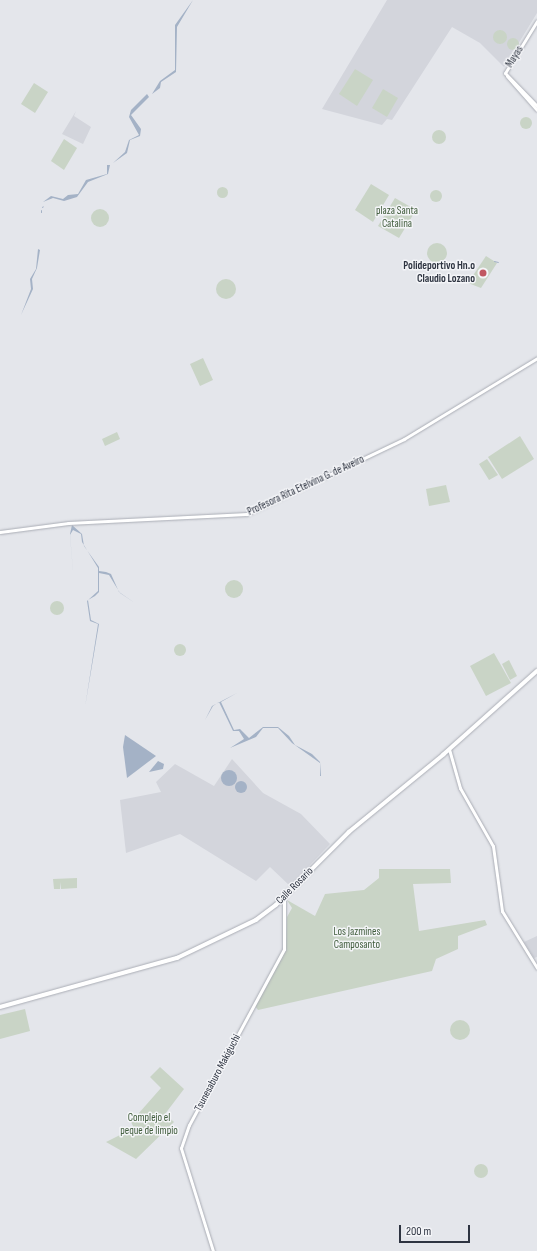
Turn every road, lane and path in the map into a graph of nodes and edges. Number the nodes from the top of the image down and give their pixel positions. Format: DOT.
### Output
graph roads {
  1 [pos="537,20"];
  2 [pos="506,74"];
  3 [pos="537,106"];
  4 [pos="537,110"];
  5 [pos="537,358"];
  6 [pos="0,532"];
  7 [pos="537,671"];
  8 [pos="450,749"];
  9 [pos="284,898"];
  10 [pos="537,968"];
  11 [pos="0,1007"];
  12 [pos="213,1251"];
  1 -- 2 [label="street, Mayas"];
  2 -- 3 [label="street"];
  2 -- 4 [label="street"];
  5 -- 6 [label="street, Profesora Rita Etelvina G. de Aveiro"];
  7 -- 8 [label="main road, Calle Rosario"];
  8 -- 9 [label="main road, Calle Rosario"];
  8 -- 10 [label="street"];
  9 -- 11 [label="main road, Calle Rosario"];
  9 -- 12 [label="street, Tsunesaburo Makiguchi"];
}
